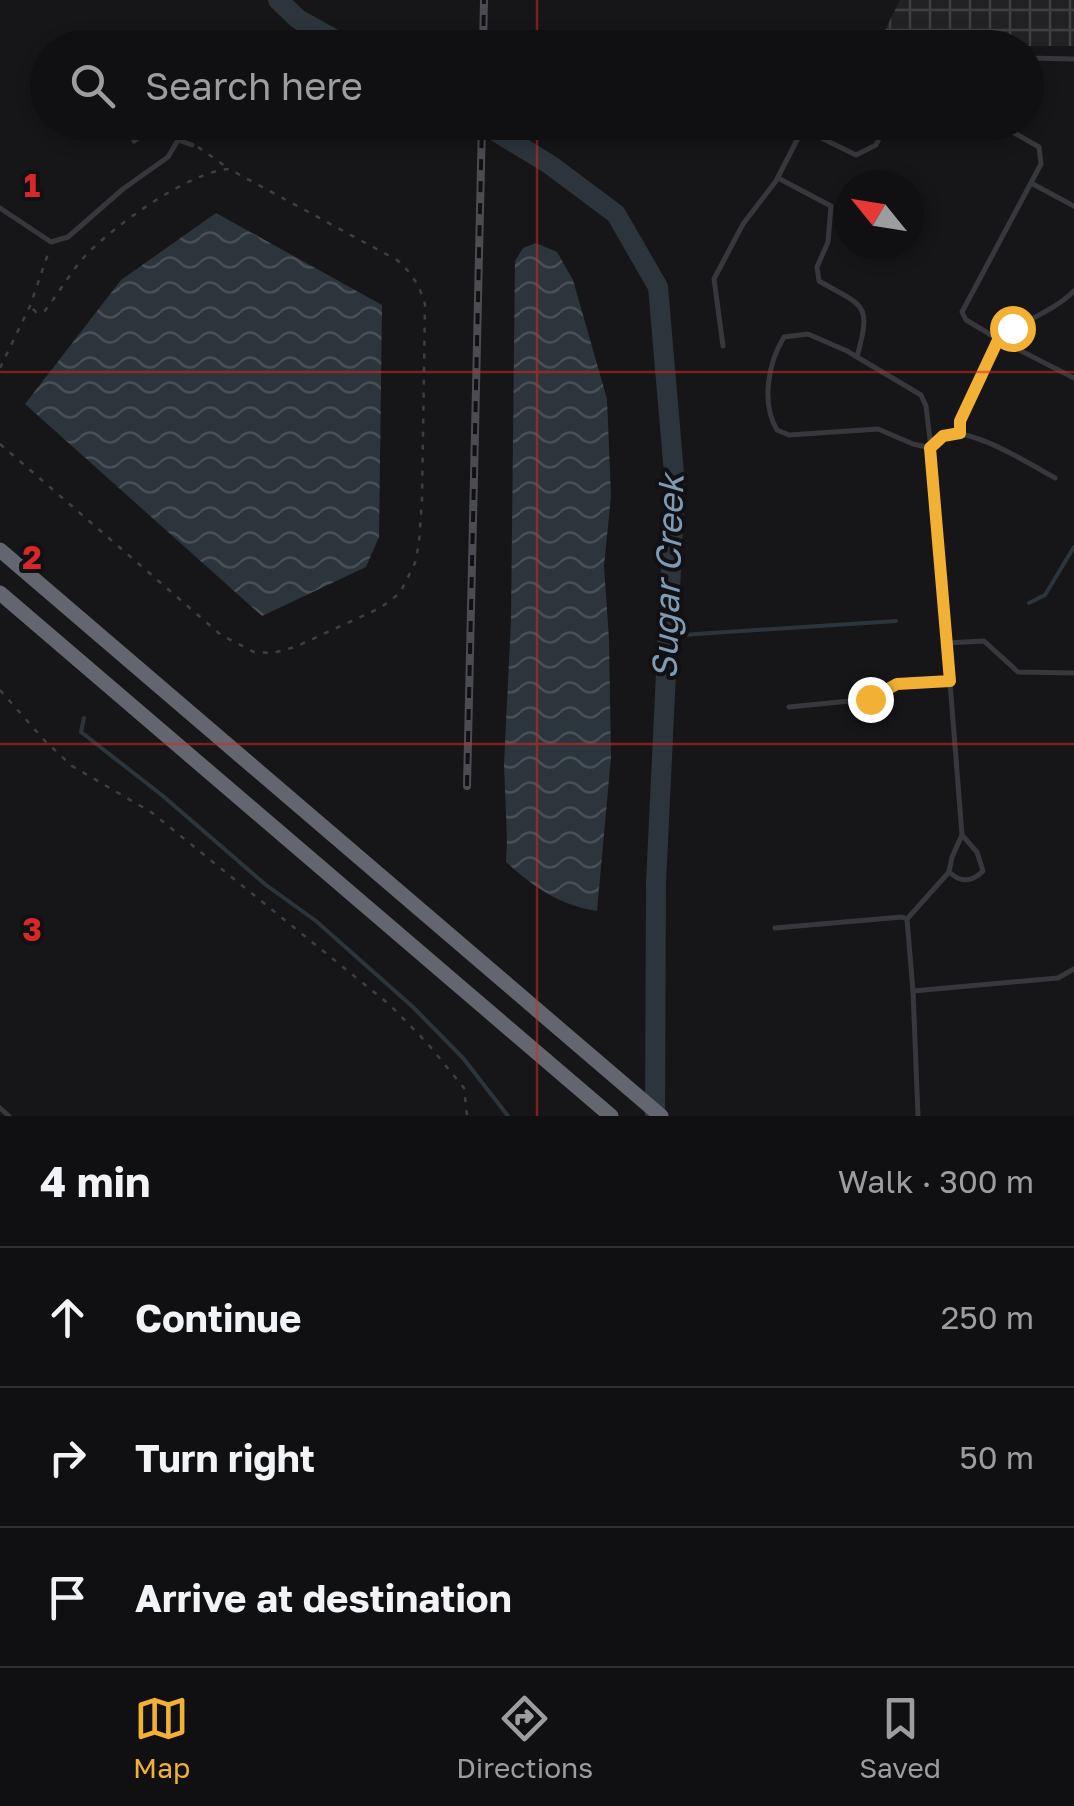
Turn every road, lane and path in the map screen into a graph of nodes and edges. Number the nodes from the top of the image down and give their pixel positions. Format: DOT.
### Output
graph roads {
  1 [pos="1044,58"];
  2 [pos="1074,58"];
  3 [pos="178,140"];
  4 [pos="797,140"];
  5 [pos="831,140"];
  6 [pos="879,140"];
  7 [pos="1027,140"];
  8 [pos="192,145"];
  9 [pos="229,169"];
  10 [pos="778,178"];
  11 [pos="1031,183"];
  12 [pos="1074,206"];
  13 [pos="0,208"];
  14 [pos="51,242"];
  15 [pos="1074,291"];
  16 [pos="30,306"];
  17 [pos="998,340"];
  18 [pos="723,346"];
  19 [pos="857,357"];
  20 [pos="0,368"];
  21 [pos="1074,378"];
  22 [pos="960,433"];
  23 [pos="0,444"];
  24 [pos="930,448"];
  25 [pos="1055,478"];
  26 [pos="0,550"];
  27 [pos="0,593"];
  28 [pos="948,642"];
  29 [pos="1074,673"];
  30 [pos="950,681"];
  31 [pos="0,690"];
  32 [pos="790,707"];
  33 [pos="962,835"];
  34 [pos="949,872"];
  35 [pos="907,919"];
  36 [pos="775,928"];
  37 [pos="1074,969"];
  38 [pos="913,991"];
  39 [pos="0,1108"];
  40 [pos="607,1113"];
  41 [pos="9,1116"];
  42 [pos="467,1116"];
  43 [pos="661,1116"];
  44 [pos="918,1116"];
  1 -- 2 [label="lane"];
  3 -- 8 [label="lane"];
  3 -- 14 [label="lane"];
  4 -- 10 [label="lane"];
  5 -- 6 [label="lane"];
  7 -- 11 [label="lane"];
  8 -- 9 [label="path"];
  9 -- 16 [label="path"];
  9 -- 23 [label="path"];
  10 -- 18 [label="lane"];
  10 -- 19 [label="lane"];
  11 -- 12 [label="lane"];
  11 -- 17 [label="lane"];
  13 -- 14 [label="lane"];
  14 -- 16 [label="path"];
  15 -- 17 [label="lane"];
  16 -- 20 [label="path"];
  17 -- 21 [label="lane"];
  17 -- 22 [label="lane"];
  19 -- 24 [label="lane"];
  19 -- 24 [label="lane"];
  22 -- 24 [label="lane"];
  22 -- 25 [label="lane"];
  24 -- 28 [label="lane"];
  26 -- 43 [label="highway"];
  27 -- 40 [label="highway"];
  28 -- 29 [label="lane"];
  28 -- 30 [label="lane"];
  30 -- 32 [label="lane"];
  30 -- 33 [label="lane"];
  31 -- 42 [label="path"];
  33 -- 34 [label="lane"];
  33 -- 34 [label="lane"];
  34 -- 35 [label="lane"];
  35 -- 36 [label="lane"];
  35 -- 38 [label="lane"];
  37 -- 38 [label="lane"];
  38 -- 44 [label="lane"];
  39 -- 41 [label="lane"];
}
